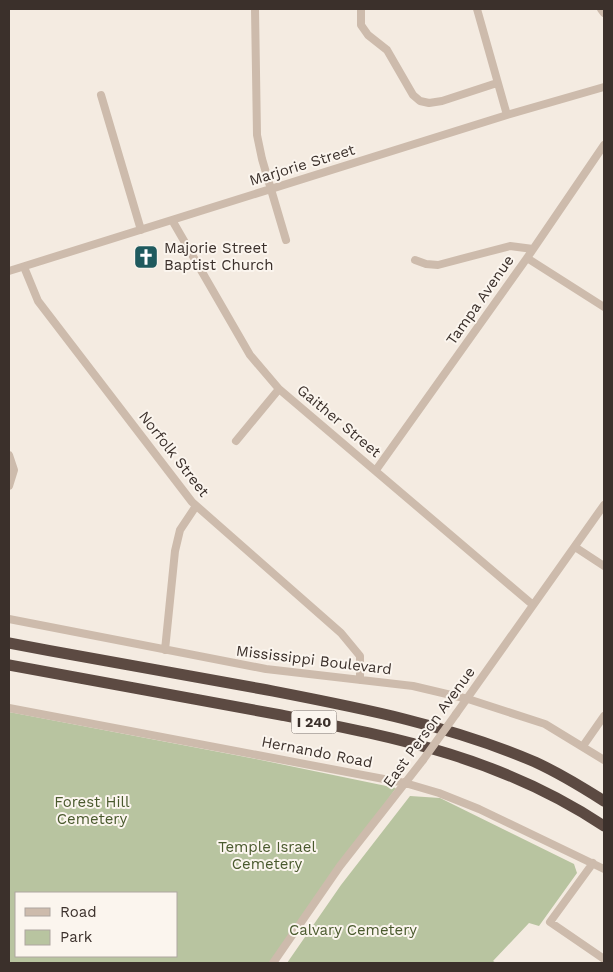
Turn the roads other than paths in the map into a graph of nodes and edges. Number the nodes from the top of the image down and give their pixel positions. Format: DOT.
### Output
graph roads {
  1 [pos="255,9"];
  2 [pos="361,9"];
  3 [pos="477,9"];
  4 [pos="601,9"];
  5 [pos="604,13"];
  6 [pos="497,83"];
  7 [pos="604,87"];
  8 [pos="102,95"];
  9 [pos="507,115"];
  10 [pos="604,145"];
  11 [pos="271,188"];
  12 [pos="172,220"];
  13 [pos="141,230"];
  14 [pos="286,240"];
  15 [pos="532,249"];
  16 [pos="527,258"];
  17 [pos="415,260"];
  18 [pos="24,267"];
  19 [pos="9,270"];
  20 [pos="604,307"];
  21 [pos="279,389"];
  22 [pos="236,441"];
  23 [pos="9,455"];
  24 [pos="376,470"];
  25 [pos="9,486"];
  26 [pos="604,505"];
  27 [pos="196,506"];
  28 [pos="575,547"];
  29 [pos="604,566"];
  30 [pos="533,605"];
  31 [pos="9,619"];
  32 [pos="9,643"];
  33 [pos="165,650"];
  34 [pos="9,665"];
  35 [pos="360,680"];
  36 [pos="468,699"];
  37 [pos="9,708"];
  38 [pos="604,716"];
  39 [pos="583,746"];
  40 [pos="604,760"];
  41 [pos="405,783"];
  42 [pos="604,800"];
  43 [pos="604,826"];
  44 [pos="593,863"];
  45 [pos="604,870"];
  46 [pos="604,959"];
  47 [pos="273,963"];
  1 -- 11 [label="street"];
  2 -- 6 [label="street"];
  3 -- 6 [label="street"];
  4 -- 5 [label="street"];
  6 -- 9 [label="street"];
  7 -- 9 [label="street, Marjorie Street"];
  8 -- 13 [label="street"];
  9 -- 11 [label="street, Marjorie Street"];
  10 -- 15 [label="street, Tampa Avenue"];
  11 -- 12 [label="street, Marjorie Street"];
  11 -- 14 [label="street"];
  12 -- 13 [label="street, Marjorie Street"];
  12 -- 21 [label="street, Gaither Street"];
  13 -- 18 [label="street, Marjorie Street"];
  15 -- 16 [label="street, Tampa Avenue"];
  15 -- 17 [label="street"];
  16 -- 20 [label="street"];
  16 -- 24 [label="street, Tampa Avenue"];
  18 -- 19 [label="street, Marjorie Street"];
  18 -- 27 [label="street, Norfolk Street"];
  21 -- 22 [label="street"];
  21 -- 24 [label="street, Gaither Street"];
  23 -- 25 [label="street"];
  24 -- 30 [label="street, Gaither Street"];
  26 -- 28 [label="street, East Person Avenue"];
  27 -- 33 [label="street"];
  27 -- 35 [label="street, Norfolk Street"];
  28 -- 29 [label="street"];
  28 -- 30 [label="street, East Person Avenue"];
  30 -- 36 [label="street, East Person Avenue"];
  31 -- 33 [label="street, Mississippi Boulevard"];
  32 -- 42 [label="highway, I 240"];
  33 -- 35 [label="street, Mississippi Boulevard"];
  34 -- 43 [label="highway, I 240"];
  35 -- 36 [label="street, Mississippi Boulevard"];
  36 -- 39 [label="street, Mississippi Boulevard"];
  36 -- 41 [label="street, East Person Avenue, bridge"];
  37 -- 41 [label="street, Hernando Road"];
  38 -- 39 [label="street"];
  39 -- 40 [label="street, Mississippi Boulevard"];
  41 -- 44 [label="street, Hernando Road"];
  41 -- 47 [label="street, East Person Avenue"];
  44 -- 45 [label="street, Hernando Road"];
  44 -- 46 [label="street"];
}
